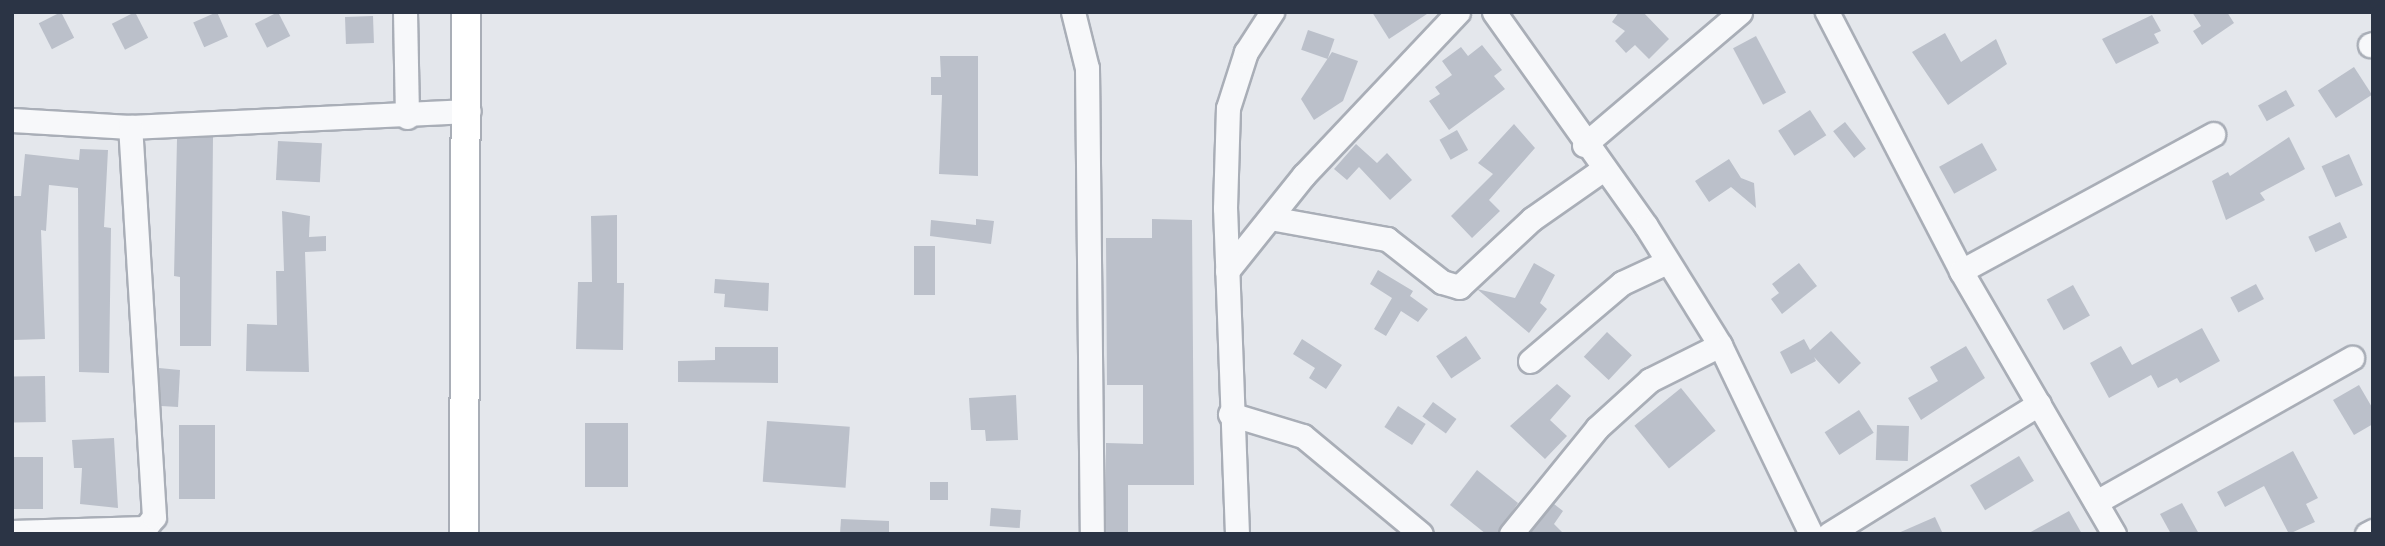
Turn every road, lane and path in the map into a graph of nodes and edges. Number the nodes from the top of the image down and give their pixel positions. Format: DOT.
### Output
graph roads {
  1 [pos="405,12"];
  2 [pos="466,12"];
  3 [pos="1073,12"];
  4 [pos="1458,12"];
  5 [pos="1494,12"];
  6 [pos="1740,12"];
  7 [pos="1269,13"];
  8 [pos="1829,13"];
  9 [pos="469,111"];
  10 [pos="407,117"];
  11 [pos="12,120"];
  12 [pos="130,127"];
  13 [pos="2213,134"];
  14 [pos="1584,145"];
  15 [pos="1602,170"];
  16 [pos="1270,218"];
  17 [pos="1667,262"];
  18 [pos="1227,271"];
  19 [pos="1962,271"];
  20 [pos="1720,345"];
  21 [pos="2352,358"];
  22 [pos="1530,361"];
  23 [pos="2039,404"];
  24 [pos="1230,414"];
  25 [pos="2096,502"];
  26 [pos="2373,531"];
  27 [pos="12,532"];
  28 [pos="464,534"];
  29 [pos="1092,534"];
  30 [pos="1237,534"];
  31 [pos="1421,534"];
  32 [pos="1511,534"];
  33 [pos="1811,534"];
  34 [pos="1829,534"];
  35 [pos="2114,534"];
  36 [pos="2367,534"];
  1 -- 10 [label="street"];
  2 -- 9 [label="main road"];
  3 -- 29 [label="street"];
  4 -- 16 [label="street"];
  5 -- 14 [label="street"];
  6 -- 14 [label="street"];
  7 -- 18 [label="street"];
  8 -- 19 [label="street"];
  9 -- 10 [label="street"];
  9 -- 28 [label="main road"];
  10 -- 12 [label="street"];
  11 -- 12 [label="street"];
  12 -- 27 [label="street"];
  13 -- 19 [label="street"];
  14 -- 15 [label="street"];
  15 -- 16 [label="street"];
  15 -- 17 [label="street"];
  16 -- 18 [label="street"];
  17 -- 20 [label="street"];
  17 -- 22 [label="street"];
  18 -- 24 [label="street"];
  19 -- 23 [label="street"];
  20 -- 32 [label="street"];
  20 -- 33 [label="street"];
  21 -- 25 [label="street"];
  23 -- 25 [label="street"];
  23 -- 34 [label="street"];
  24 -- 30 [label="street"];
  24 -- 31 [label="street"];
  25 -- 35 [label="street"];
  26 -- 36 [label="street"];
}
